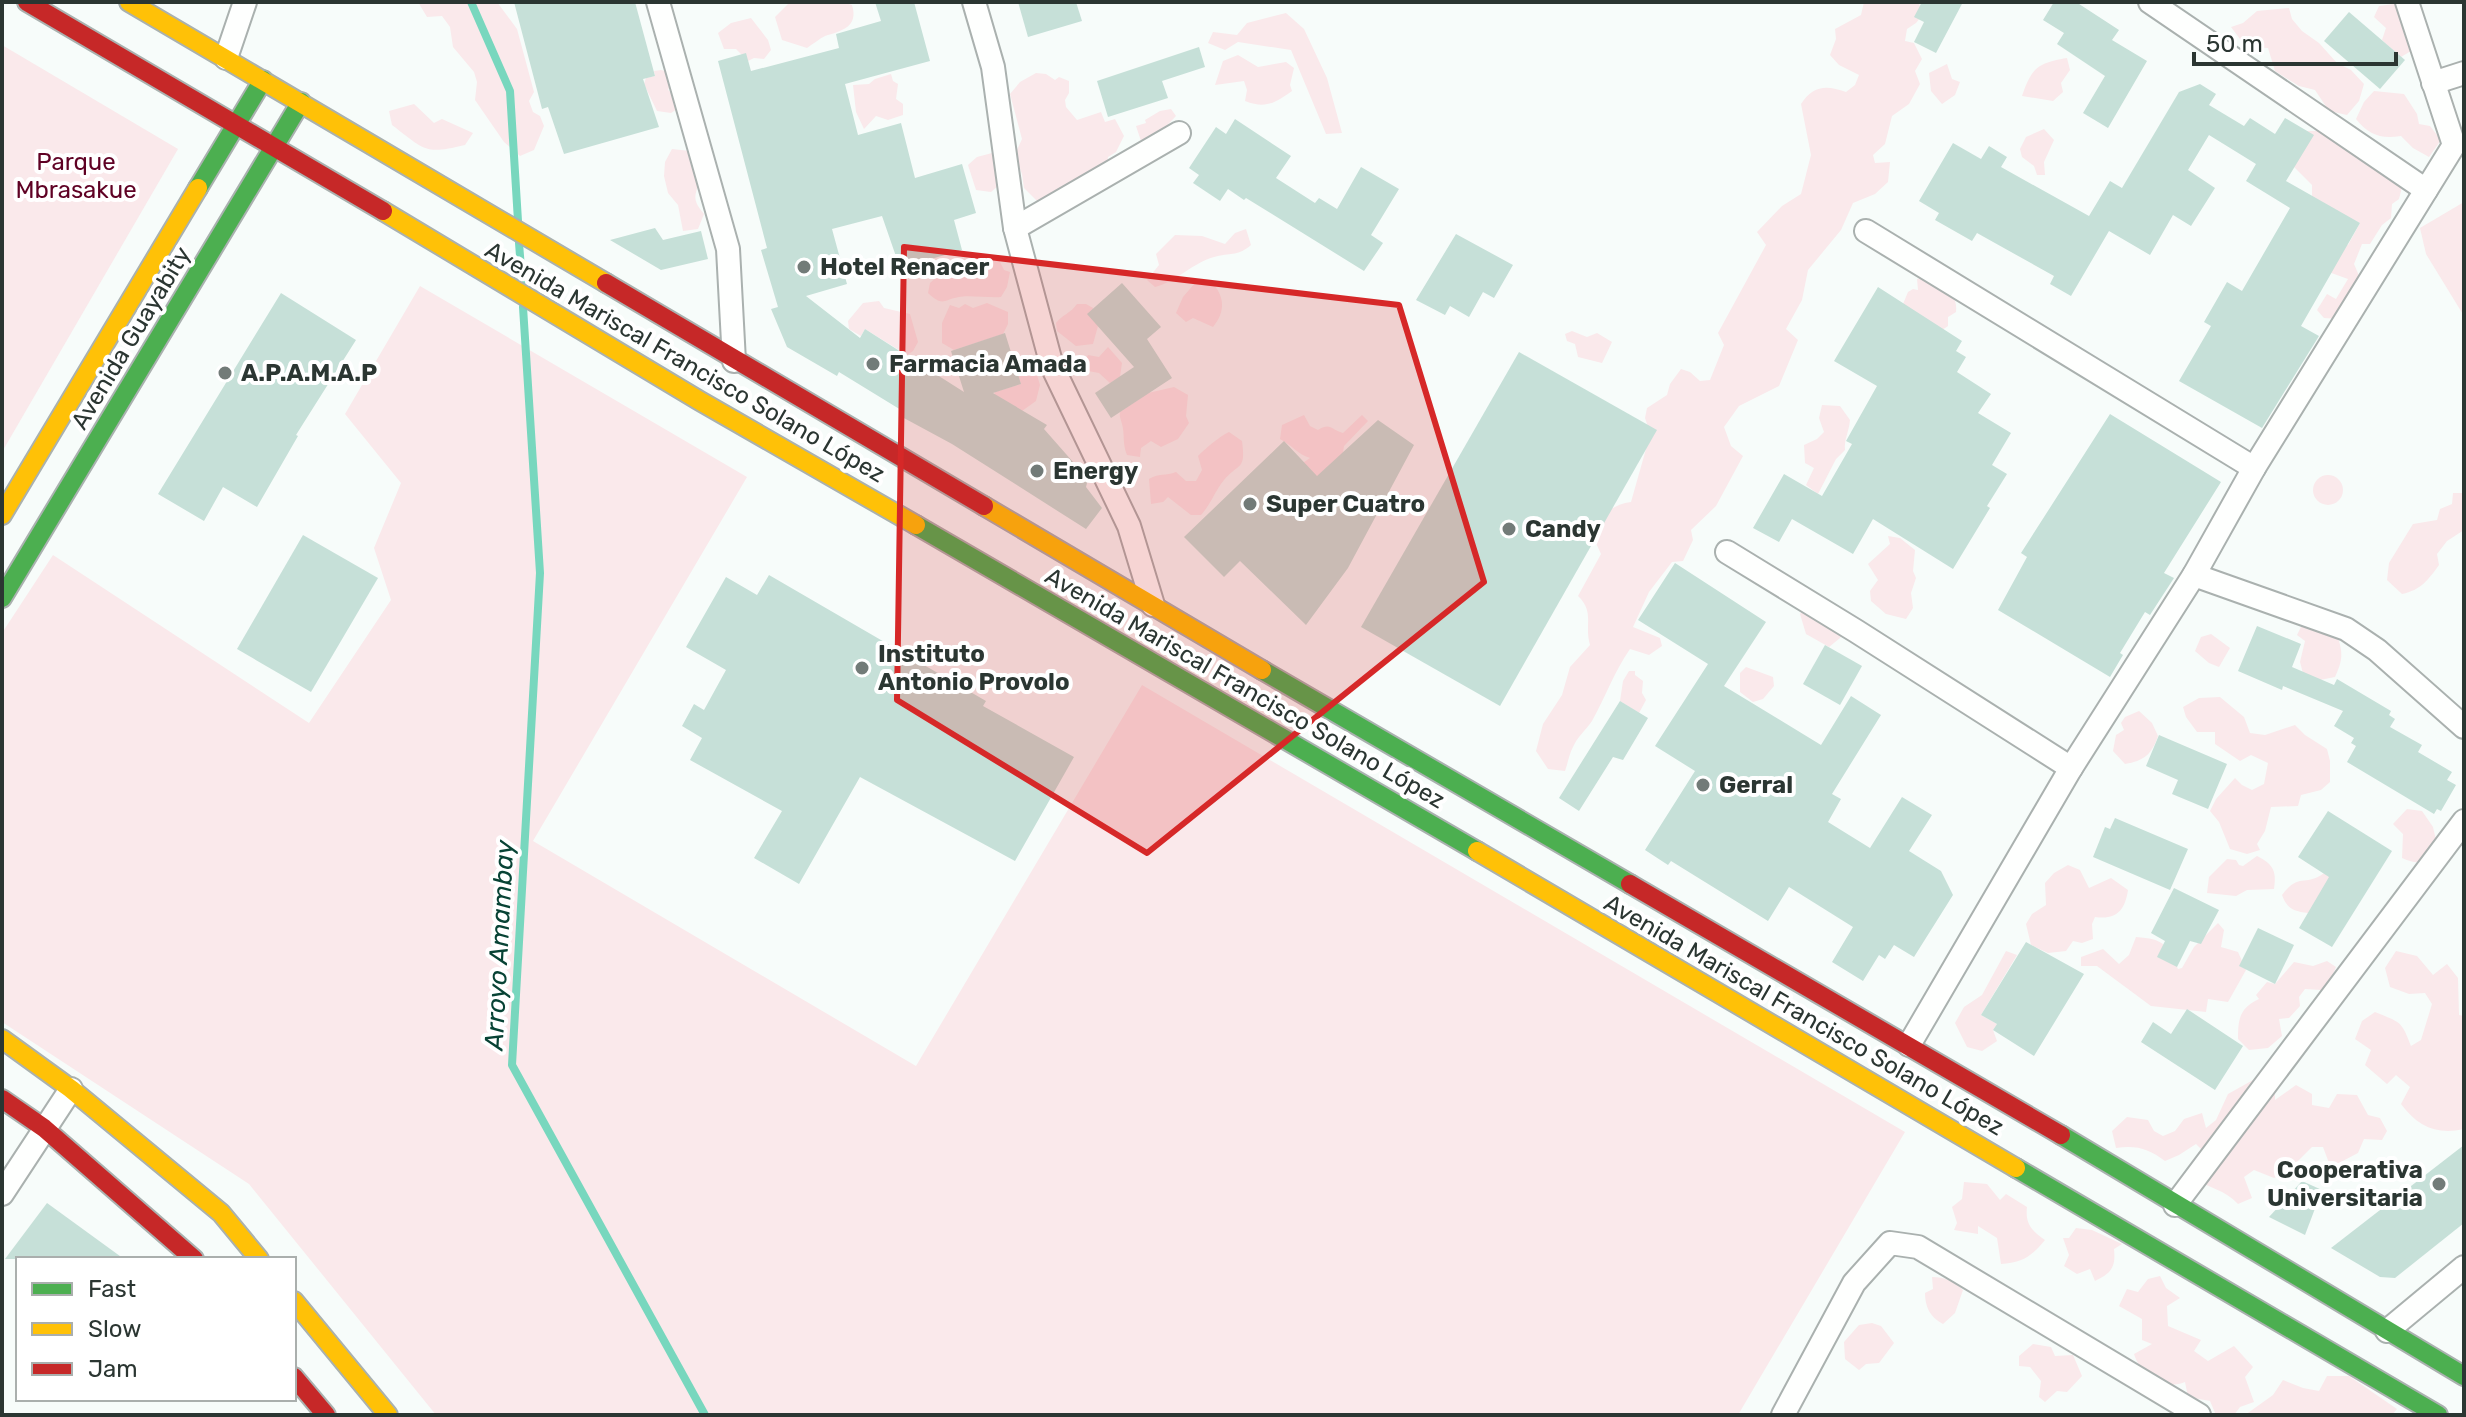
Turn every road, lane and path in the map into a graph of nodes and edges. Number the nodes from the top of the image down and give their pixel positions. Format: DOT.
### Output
graph roads {
  1 [pos="27,2"];
  2 [pos="129,2"];
  3 [pos="245,2"];
  4 [pos="658,2"];
  5 [pos="974,2"];
  6 [pos="2150,2"];
  7 [pos="2407,2"];
  8 [pos="226,58"];
  9 [pos="2464,73"];
  10 [pos="263,80"];
  11 [pos="2433,83"];
  12 [pos="301,102"];
  13 [pos="236,124"];
  14 [pos="1179,133"];
  15 [pos="2454,145"];
  16 [pos="276,147"];
  17 [pos="2464,169"];
  18 [pos="2426,190"];
  19 [pos="1015,228"];
  20 [pos="1866,231"];
  21 [pos="734,361"];
  22 [pos="2254,468"];
  23 [pos="2,515"];
  24 [pos="1727,552"];
  25 [pos="8,573"];
  26 [pos="2194,575"];
  27 [pos="2,598"];
  28 [pos="1153,605"];
  29 [pos="2464,727"];
  30 [pos="2071,768"];
  31 [pos="2464,821"];
  32 [pos="2,1039"];
  33 [pos="1909,1045"];
  34 [pos="71,1089"];
  35 [pos="2,1099"];
  36 [pos="44,1128"];
  37 [pos="2,1194"];
  38 [pos="2175,1205"];
  39 [pos="192,1257"];
  40 [pos="257,1257"];
  41 [pos="2464,1267"];
  42 [pos="296,1303"];
  43 [pos="2387,1331"];
  44 [pos="2464,1376"];
  45 [pos="296,1380"];
  46 [pos="322,1413"];
  47 [pos="388,1415"];
  48 [pos="1783,1415"];
  49 [pos="2199,1415"];
  50 [pos="2438,1415"];
  1 -- 13 [label="main road, Avenida Mariscal Francisco Solano López"];
  2 -- 8 [label="main road, Avenida Mariscal Francisco Solano López"];
  3 -- 8 [label="street"];
  4 -- 21 [label="street"];
  5 -- 19 [label="street"];
  6 -- 18 [label="street"];
  7 -- 11 [label="street"];
  8 -- 10 [label="main road, Avenida Mariscal Francisco Solano López"];
  9 -- 11 [label="street"];
  10 -- 12 [label="main road, Avenida Mariscal Francisco Solano López"];
  10 -- 13 [label="main road, Avenida Guayabity"];
  11 -- 15 [label="street"];
  12 -- 16 [label="main road, Avenida Guayabity"];
  12 -- 21 [label="main road, Avenida Mariscal Francisco Solano López"];
  13 -- 16 [label="main road, Avenida Mariscal Francisco Solano López"];
  13 -- 23 [label="main road, Avenida Guayabity"];
  14 -- 19 [label="street"];
  15 -- 17 [label="street"];
  15 -- 18 [label="street"];
  16 -- 25 [label="main road, Avenida Guayabity"];
  16 -- 50 [label="main road, Avenida Mariscal Francisco Solano López"];
  18 -- 22 [label="street"];
  19 -- 28 [label="street"];
  20 -- 22 [label="street"];
  21 -- 28 [label="main road, Avenida Mariscal Francisco Solano López"];
  22 -- 26 [label="street"];
  24 -- 30 [label="street"];
  25 -- 27 [label="main road, Avenida Guayabity"];
  26 -- 29 [label="street"];
  26 -- 30 [label="street"];
  28 -- 33 [label="main road, Avenida Mariscal Francisco Solano López"];
  30 -- 33 [label="street"];
  31 -- 38 [label="street"];
  32 -- 34 [label="main road"];
  33 -- 38 [label="main road, Avenida Mariscal Francisco Solano López"];
  34 -- 36 [label="street"];
  34 -- 40 [label="main road"];
  35 -- 36 [label="main road"];
  36 -- 37 [label="street"];
  36 -- 39 [label="main road"];
  38 -- 43 [label="main road, Avenida Mariscal Francisco Solano López"];
  41 -- 43 [label="street"];
  42 -- 47 [label="main road"];
  43 -- 44 [label="main road, Avenida Mariscal Francisco Solano López"];
  45 -- 46 [label="main road"];
  48 -- 49 [label="street"];
}
